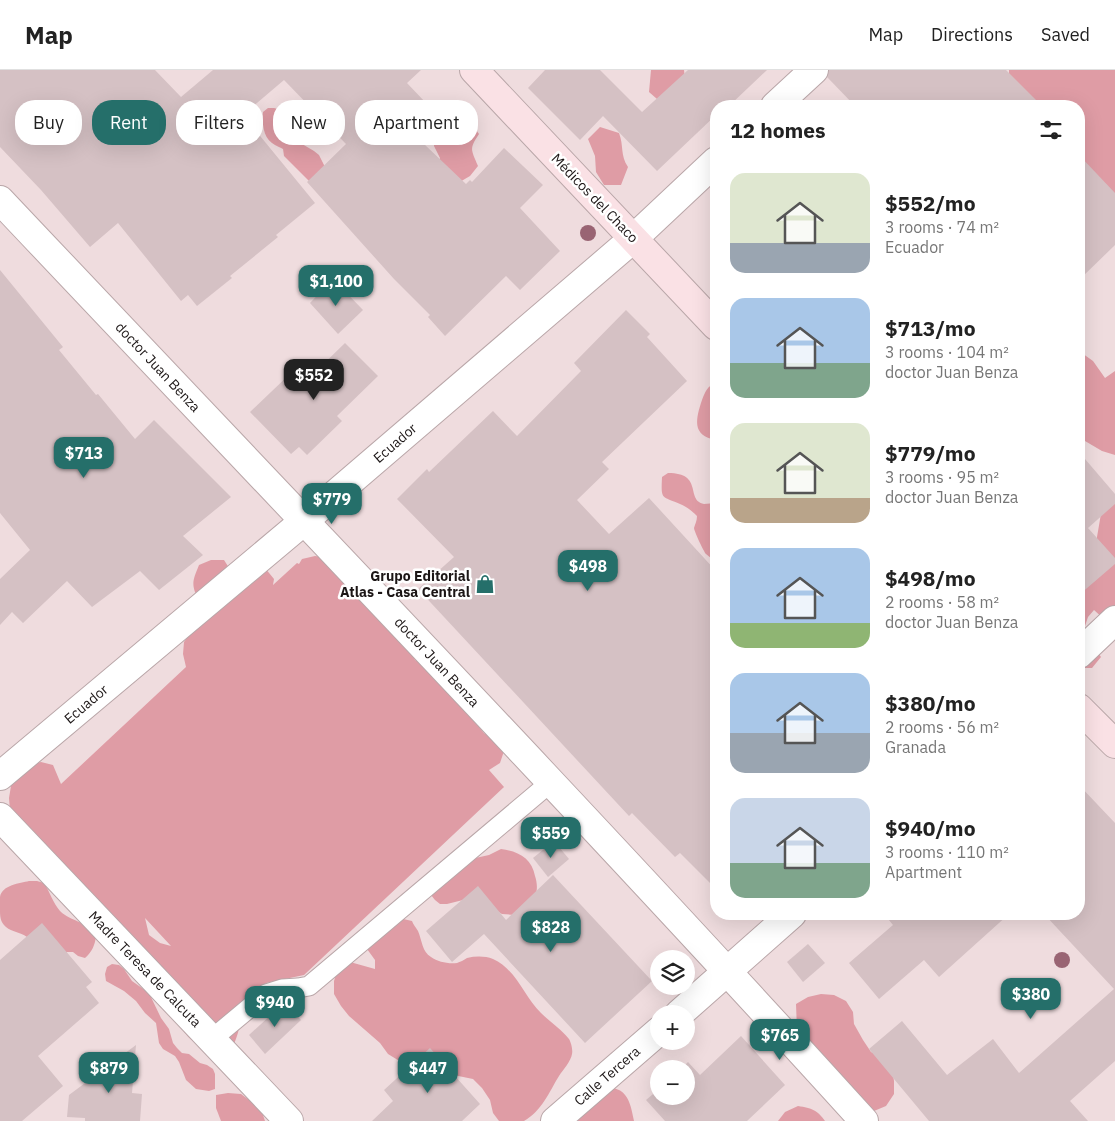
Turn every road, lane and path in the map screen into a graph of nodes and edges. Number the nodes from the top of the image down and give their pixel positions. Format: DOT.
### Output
graph roads {
  1 [pos="474,70"];
  2 [pos="814,70"];
  3 [pos="782,100"];
  4 [pos="710,168"];
  5 [pos="0,200"];
  6 [pos="634,238"];
  7 [pos="710,320"];
  8 [pos="304,521"];
  9 [pos="1115,620"];
  10 [pos="1085,648"];
  11 [pos="1085,714"];
  12 [pos="1115,744"];
  13 [pos="0,776"];
  14 [pos="551,782"];
  15 [pos="0,817"];
  16 [pos="785,920"];
  17 [pos="728,972"];
  18 [pos="690,1005"];
  19 [pos="212,1039"];
  20 [pos="650,1039"];
  21 [pos="289,1121"];
  22 [pos="555,1121"];
  23 [pos="864,1121"];
  1 -- 6 [label="main road, Médicos del Chaco"];
  2 -- 3 [label="street"];
  4 -- 6 [label="street, Ecuador"];
  5 -- 8 [label="street, doctor Juan Benza"];
  6 -- 7 [label="main road, Médicos del Chaco"];
  6 -- 8 [label="street, Ecuador"];
  8 -- 13 [label="street, Ecuador"];
  8 -- 14 [label="street, doctor Juan Benza"];
  9 -- 10 [label="street"];
  11 -- 12 [label="main road"];
  14 -- 17 [label="street, doctor Juan Benza"];
  14 -- 19 [label="lane"];
  15 -- 19 [label="street, Madre Teresa de Calcuta"];
  16 -- 17 [label="street"];
  17 -- 18 [label="street"];
  17 -- 23 [label="street, doctor Juan Benza"];
  19 -- 21 [label="street, Madre Teresa de Calcuta"];
  20 -- 22 [label="street, Calle Tercera"];
}
